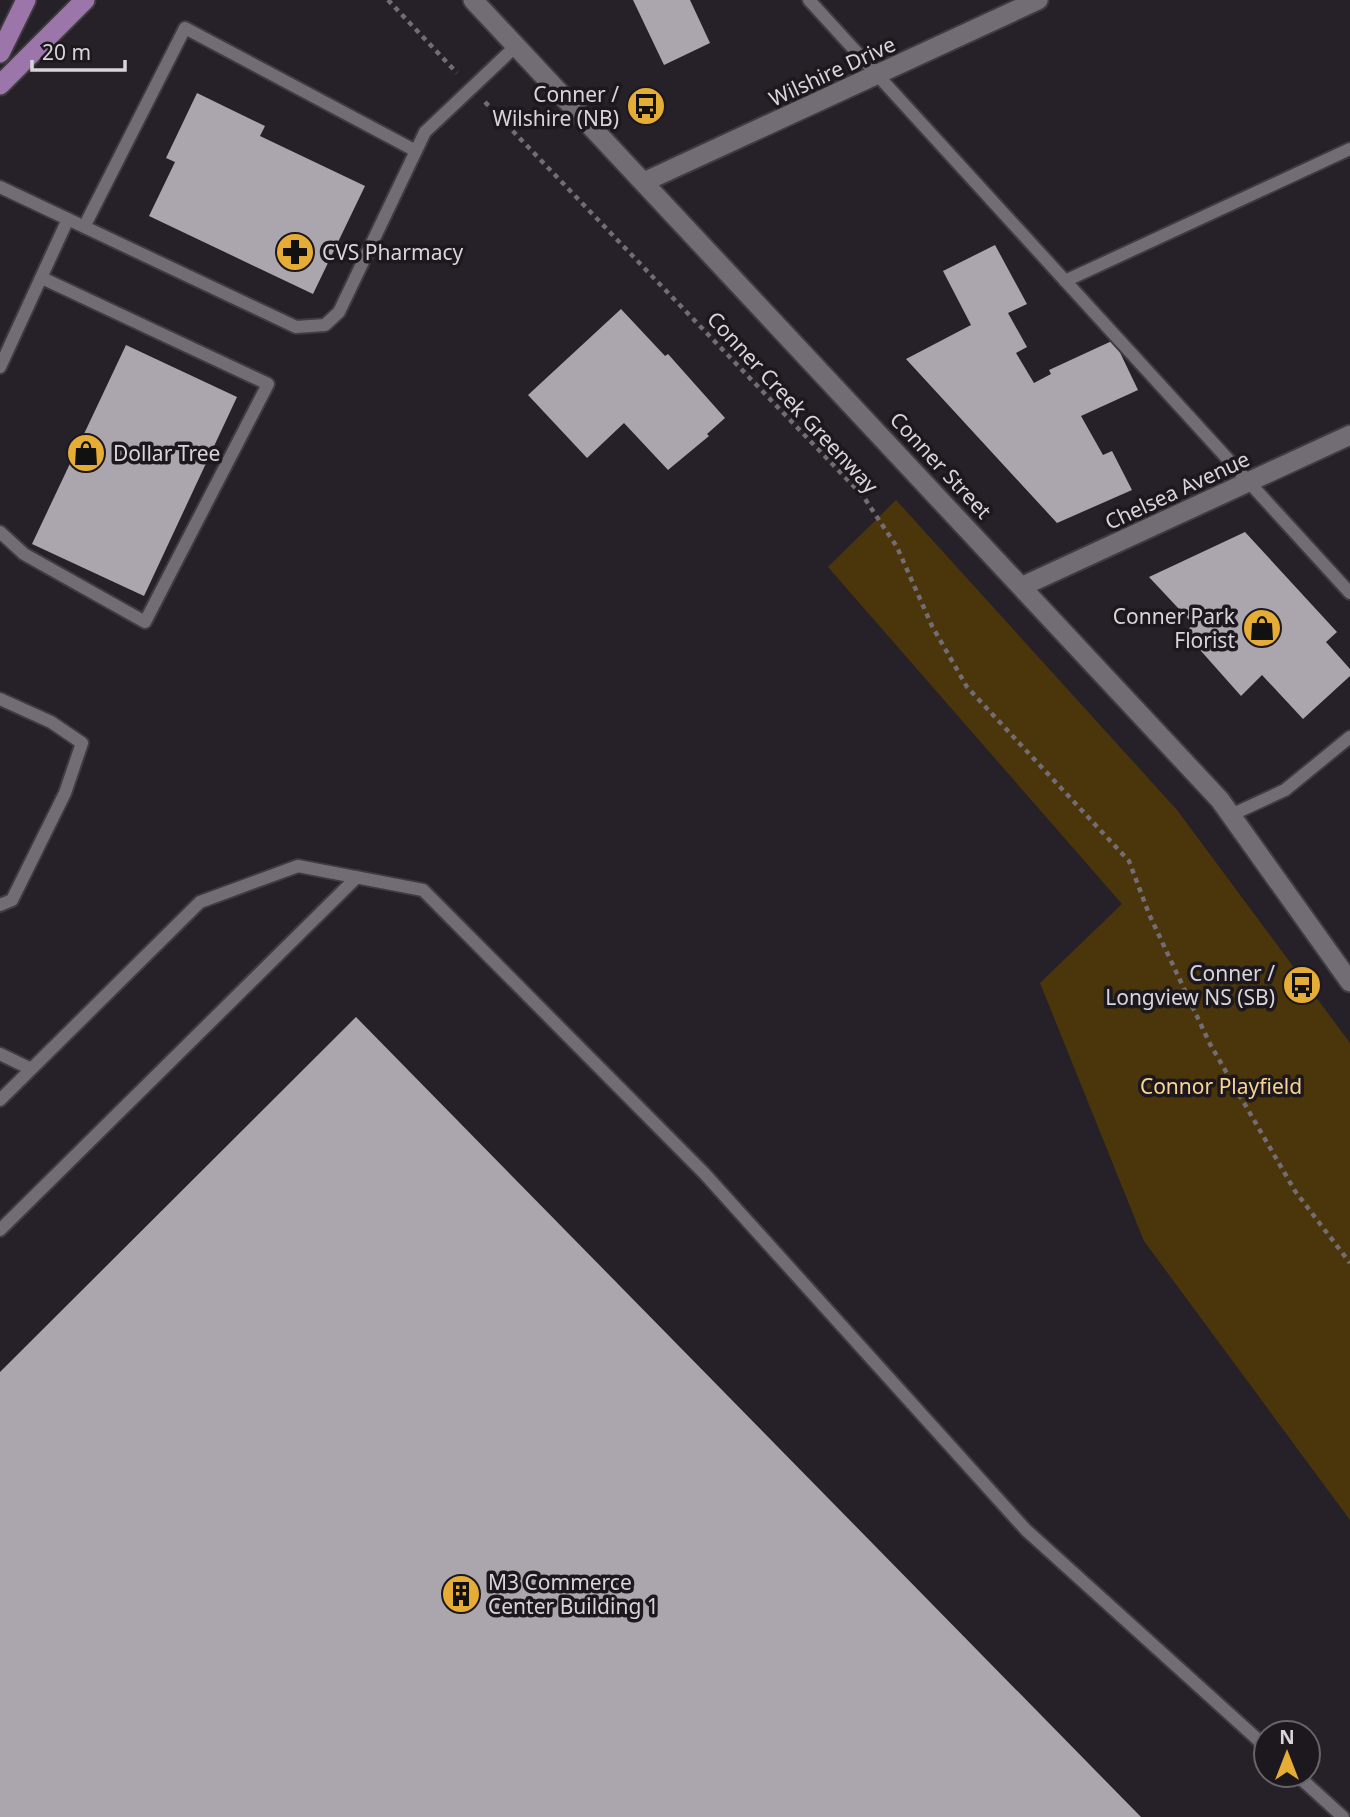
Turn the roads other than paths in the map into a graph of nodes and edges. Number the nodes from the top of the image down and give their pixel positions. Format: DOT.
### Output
graph roads {
  1 [pos="26,0"];
  2 [pos="85,0"];
  3 [pos="473,0"];
  4 [pos="809,0"];
  5 [pos="1038,0"];
  6 [pos="517,46"];
  7 [pos="0,53"];
  8 [pos="878,75"];
  9 [pos="0,85"];
  10 [pos="1350,149"];
  11 [pos="416,151"];
  12 [pos="646,181"];
  13 [pos="0,187"];
  14 [pos="68,219"];
  15 [pos="84,227"];
  16 [pos="42,278"];
  17 [pos="1065,281"];
  18 [pos="0,367"];
  19 [pos="1350,435"];
  20 [pos="1249,482"];
  21 [pos="0,532"];
  22 [pos="1023,586"];
  23 [pos="1350,593"];
  24 [pos="0,699"];
  25 [pos="1350,737"];
  26 [pos="1231,815"];
  27 [pos="357,877"];
  28 [pos="0,905"];
  29 [pos="1350,982"];
  30 [pos="0,1054"];
  31 [pos="29,1068"];
  32 [pos="0,1100"];
  33 [pos="0,1230"];
  34 [pos="1252,1734"];
  35 [pos="1312,1789"];
  36 [pos="1343,1817"];
  1 -- 7 [label="main road"];
  2 -- 9 [label="main road"];
  3 -- 6 [label="main road, Conner Street"];
  4 -- 8 [label="lane"];
  5 -- 8 [label="main road, Wilshire Drive"];
  6 -- 11 [label="lane"];
  6 -- 12 [label="main road, Conner Street"];
  8 -- 12 [label="main road, Wilshire Drive"];
  8 -- 17 [label="lane"];
  10 -- 17 [label="lane"];
  11 -- 15 [label="lane"];
  11 -- 15 [label="lane"];
  12 -- 22 [label="main road, Conner Street"];
  13 -- 14 [label="lane"];
  14 -- 15 [label="lane"];
  14 -- 16 [label="lane"];
  16 -- 18 [label="lane"];
  16 -- 21 [label="lane"];
  17 -- 20 [label="lane"];
  19 -- 20 [label="main road, Chelsea Avenue"];
  20 -- 22 [label="main road, Chelsea Avenue"];
  20 -- 23 [label="lane"];
  22 -- 26 [label="main road, Conner Street"];
  24 -- 28 [label="lane"];
  25 -- 26 [label="lane"];
  26 -- 29 [label="main road, Conner Street"];
  27 -- 31 [label="lane"];
  27 -- 33 [label="lane"];
  27 -- 34 [label="lane"];
  30 -- 31 [label="lane"];
  31 -- 32 [label="lane"];
  35 -- 36 [label="lane"];
}
